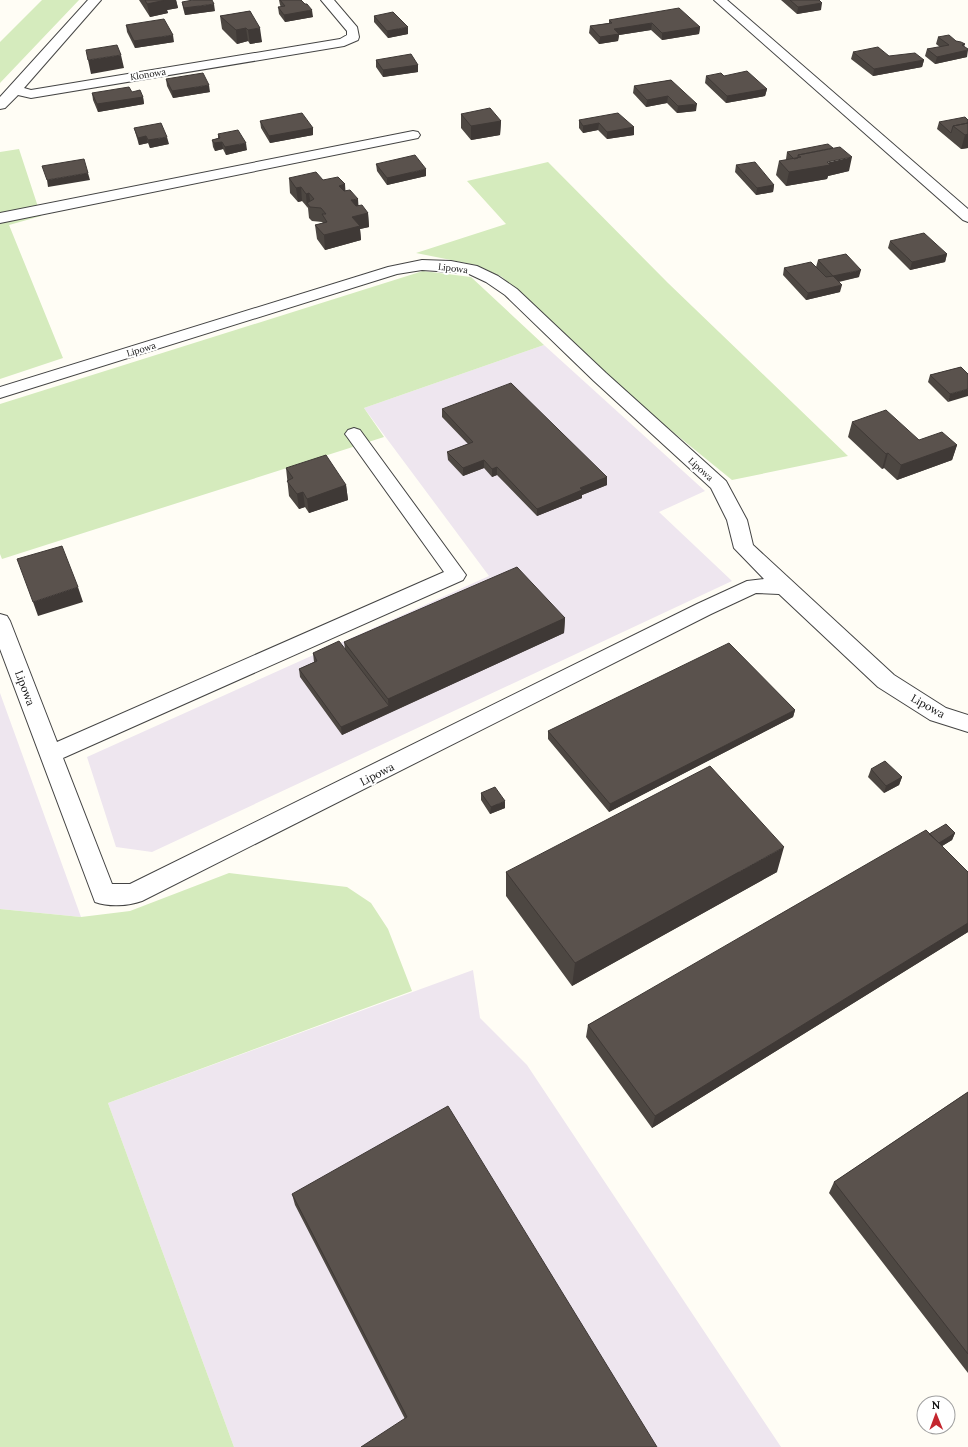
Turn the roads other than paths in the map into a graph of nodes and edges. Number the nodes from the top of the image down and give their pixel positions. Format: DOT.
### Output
graph roads {
  1 [pos="95,0"];
  2 [pos="327,0"];
  3 [pos="720,0"];
  4 [pos="15,90"];
  5 [pos="0,105"];
  6 [pos="413,135"];
  7 [pos="968,217"];
  8 [pos="0,218"];
  9 [pos="0,394"];
  10 [pos="354,434"];
  11 [pos="784,587"];
  12 [pos="0,621"];
  13 [pos="968,724"];
  14 [pos="51,754"];
  1 -- 4 [label="street"];
  2 -- 4 [label="street, Klonowa"];
  3 -- 7 [label="street"];
  4 -- 5 [label="street"];
  6 -- 8 [label="street"];
  9 -- 11 [label="street, Lipowa"];
  10 -- 14 [label="street"];
  11 -- 13 [label="street, Lipowa"];
  11 -- 14 [label="street, Lipowa"];
  12 -- 14 [label="street, Lipowa"];
}
